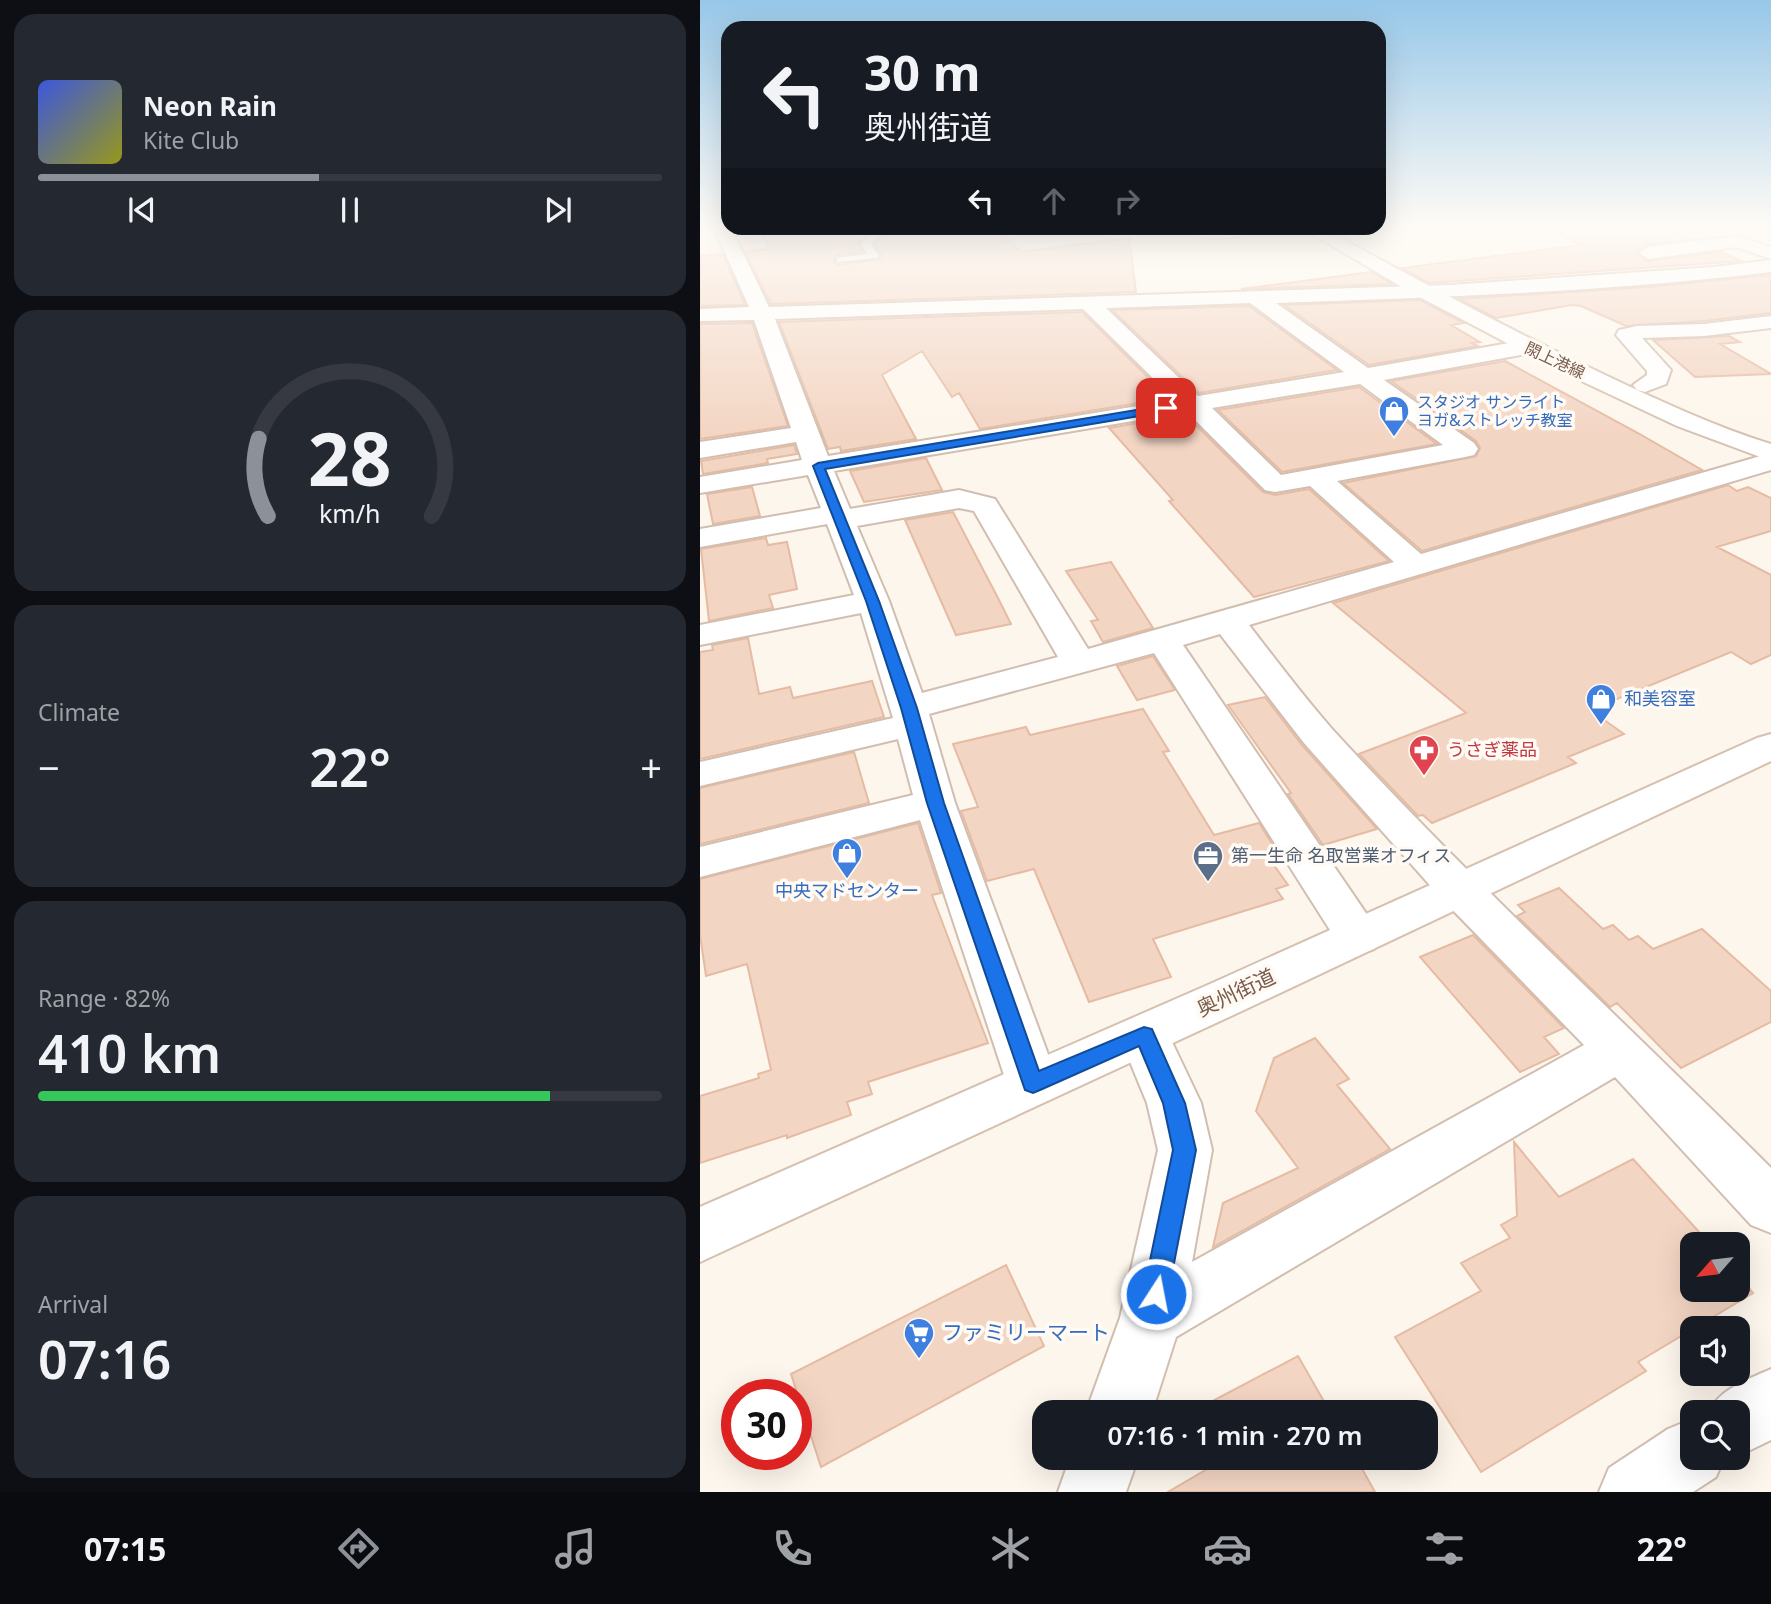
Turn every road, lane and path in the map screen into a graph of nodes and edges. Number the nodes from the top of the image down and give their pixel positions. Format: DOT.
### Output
graph roads {
  1 [pos="753,295"];
  2 [pos="1349,295"];
  3 [pos="1427,295"];
  4 [pos="1457,295"];
  5 [pos="1256,298"];
  6 [pos="1088,302"];
  7 [pos="762,313"];
  8 [pos="700,315"];
  9 [pos="1771,322"];
  10 [pos="1525,347"];
  11 [pos="1365,376"];
  12 [pos="1645,385"];
  13 [pos="1193,404"];
  14 [pos="806,433"];
  15 [pos="1771,447"];
  16 [pos="700,450"];
  17 [pos="1771,453"];
  18 [pos="1771,461"];
  19 [pos="818,466"];
  20 [pos="1316,477"];
  21 [pos="700,485"];
  22 [pos="839,517"];
  23 [pos="700,538"];
  24 [pos="1414,564"];
  25 [pos="873,601"];
  26 [pos="1228,621"];
  27 [pos="700,635"];
  28 [pos="1163,640"];
  29 [pos="1079,663"];
  30 [pos="911,716"];
  31 [pos="1771,746"];
  32 [pos="700,774"];
  33 [pos="935,803"];
  34 [pos="700,862"];
  35 [pos="1459,889"];
  36 [pos="1358,936"];
  37 [pos="1144,1035"];
  38 [pos="1620,1049"];
  39 [pos="1033,1084"];
  40 [pos="1771,1207"];
  41 [pos="700,1235"];
  42 [pos="1151,1318"];
  43 [pos="1123,1400"];
  44 [pos="1771,1402"];
  45 [pos="1750,1415"];
  46 [pos="1680,1461"];
  47 [pos="1100,1470"];
  48 [pos="1093,1492"];
  49 [pos="1633,1492"];
  1 -- 7 [label="street"];
  2 -- 5 [label="street"];
  3 -- 10 [label="street, 閖上港線"];
  4 -- 12 [label="street, 閖上港線"];
  5 -- 6 [label="street"];
  5 -- 11 [label="street"];
  6 -- 7 [label="street"];
  6 -- 13 [label="street"];
  7 -- 8 [label="street"];
  7 -- 14 [label="street"];
  9 -- 12 [label="street"];
  10 -- 11 [label="street"];
  10 -- 17 [label="street, 閖上港線"];
  11 -- 13 [label="street"];
  11 -- 20 [label="street"];
  12 -- 15 [label="street, 閖上港線"];
  13 -- 19 [label="street"];
  13 -- 20 [label="street"];
  14 -- 16 [label="street"];
  14 -- 19 [label="street"];
  18 -- 24 [label="street"];
  19 -- 21 [label="street"];
  19 -- 22 [label="street"];
  20 -- 24 [label="street"];
  22 -- 23 [label="street"];
  22 -- 25 [label="street"];
  22 -- 29 [label="street"];
  24 -- 26 [label="street"];
  25 -- 27 [label="street"];
  25 -- 30 [label="street"];
  26 -- 28 [label="street"];
  26 -- 35 [label="street"];
  28 -- 29 [label="street"];
  28 -- 36 [label="street"];
  29 -- 30 [label="street"];
  30 -- 32 [label="street"];
  30 -- 33 [label="street"];
  31 -- 35 [label="street, 奥州街道"];
  33 -- 34 [label="street"];
  33 -- 39 [label="street"];
  35 -- 36 [label="street, 奥州街道"];
  35 -- 38 [label="street"];
  36 -- 37 [label="street, 奥州街道"];
  37 -- 39 [label="street, 奥州街道"];
  37 -- 42 [label="street"];
  38 -- 40 [label="street"];
  38 -- 42 [label="street"];
  39 -- 41 [label="street, 奥州街道"];
  42 -- 43 [label="street"];
  44 -- 45 [label="street"];
  46 -- 49 [label="street"];
  47 -- 48 [label="street"];
}
